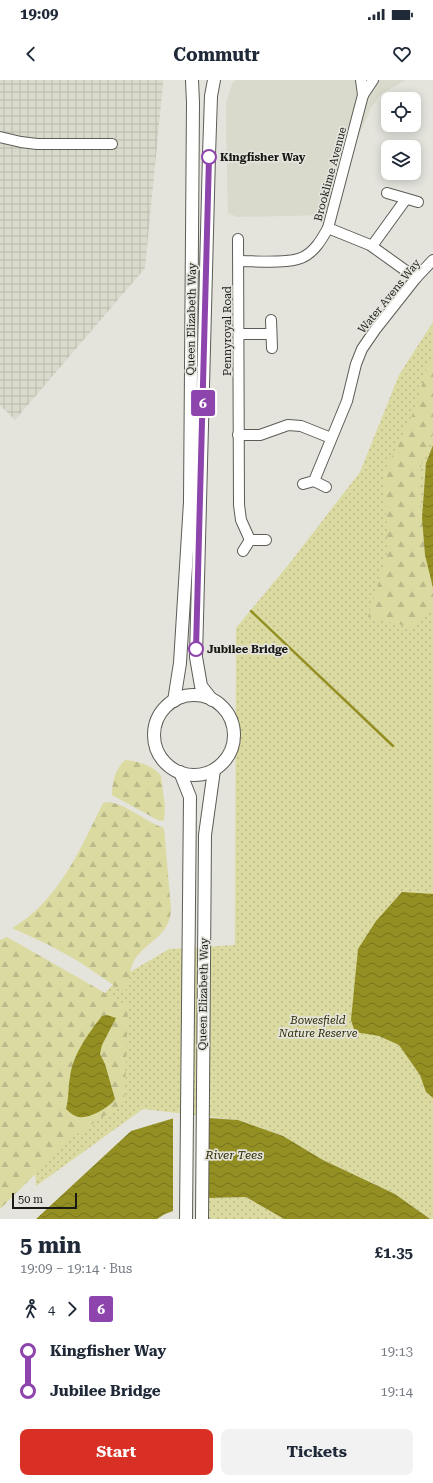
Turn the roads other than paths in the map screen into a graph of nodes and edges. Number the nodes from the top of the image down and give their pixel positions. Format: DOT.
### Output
graph roads {
  1 [pos="192,80"];
  2 [pos="214,80"];
  3 [pos="361,80"];
  4 [pos="373,80"];
  5 [pos="363,95"];
  6 [pos="0,136"];
  7 [pos="112,144"];
  8 [pos="387,194"];
  9 [pos="406,199"];
  10 [pos="418,202"];
  11 [pos="328,228"];
  12 [pos="238,240"];
  13 [pos="372,246"];
  14 [pos="433,260"];
  15 [pos="239,261"];
  16 [pos="416,278"];
  17 [pos="271,320"];
  18 [pos="239,334"];
  19 [pos="271,334"];
  20 [pos="272,348"];
  21 [pos="238,435"];
  22 [pos="331,438"];
  23 [pos="314,481"];
  24 [pos="303,484"];
  25 [pos="326,487"];
  26 [pos="250,540"];
  27 [pos="266,540"];
  28 [pos="243,551"];
  29 [pos="212,700"];
  30 [pos="174,701"];
  31 [pos="214,770"];
  32 [pos="180,772"];
  33 [pos="186,1219"];
  34 [pos="202,1219"];
  1 -- 30 [label="street, Queen Elizabeth Way"];
  2 -- 29 [label="street, Queen Elizabeth Way"];
  3 -- 5 [label="street"];
  4 -- 5 [label="street"];
  5 -- 11 [label="street, Brooklime Avenue"];
  6 -- 7 [label="street"];
  8 -- 9 [label="street"];
  9 -- 10 [label="street"];
  9 -- 13 [label="street"];
  11 -- 13 [label="street"];
  11 -- 15 [label="street, Brooklime Avenue"];
  12 -- 15 [label="street, Pennyroyal Road"];
  13 -- 16 [label="street"];
  14 -- 16 [label="street, Water Avens Way"];
  15 -- 18 [label="street, Pennyroyal Road"];
  16 -- 22 [label="street, Water Avens Way"];
  17 -- 19 [label="street"];
  18 -- 19 [label="street"];
  18 -- 21 [label="street, Pennyroyal Road"];
  19 -- 20 [label="street"];
  21 -- 22 [label="street"];
  21 -- 26 [label="street, Pennyroyal Road"];
  22 -- 23 [label="street, Water Avens Way"];
  23 -- 24 [label="street"];
  23 -- 25 [label="street"];
  26 -- 27 [label="street"];
  26 -- 28 [label="street"];
  29 -- 30 [label="street"];
  29 -- 31 [label="street"];
  30 -- 32 [label="street"];
  31 -- 32 [label="street"];
  31 -- 34 [label="street, Queen Elizabeth Way"];
  32 -- 33 [label="street, Queen Elizabeth Way"];
}
